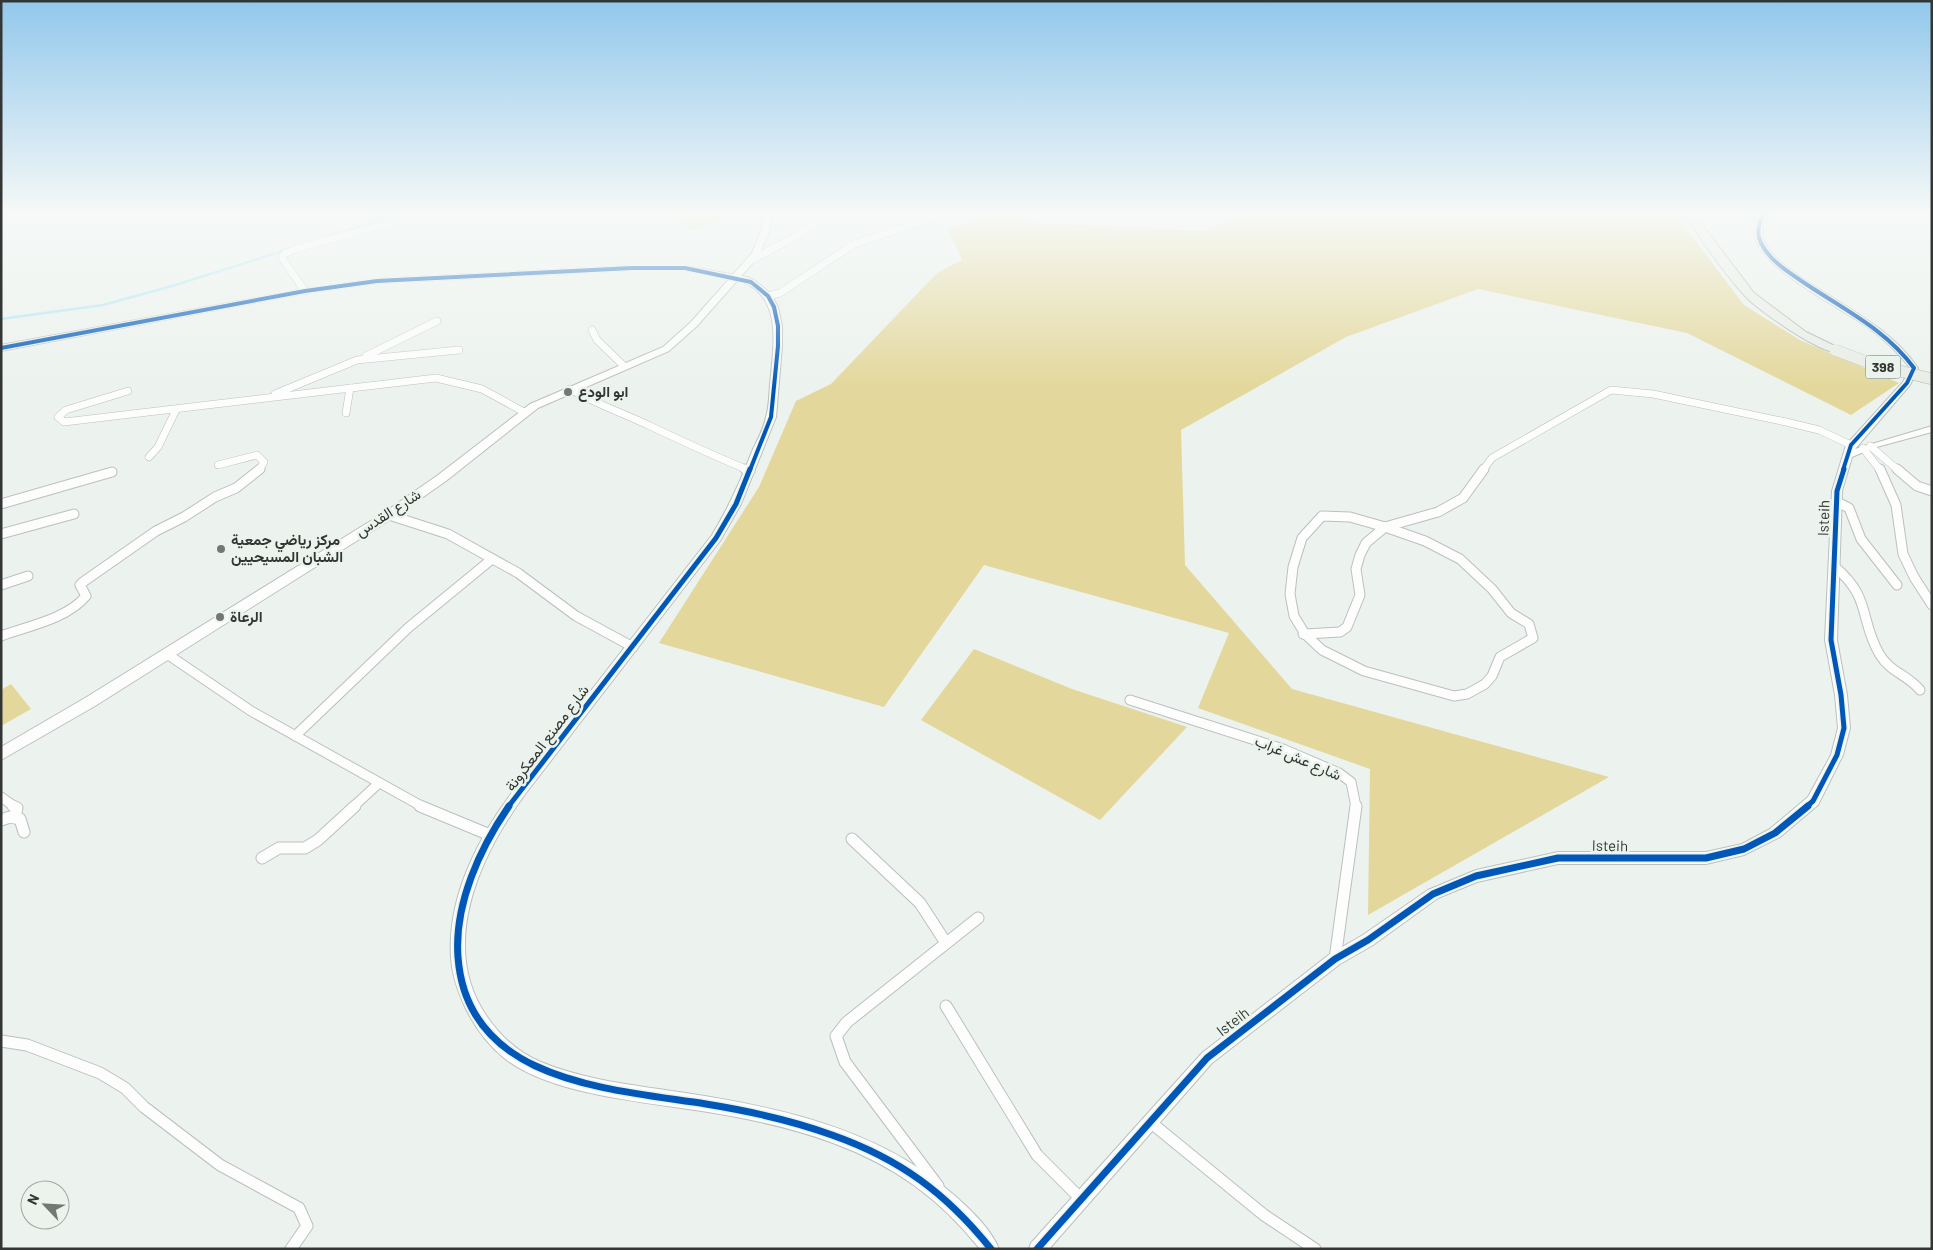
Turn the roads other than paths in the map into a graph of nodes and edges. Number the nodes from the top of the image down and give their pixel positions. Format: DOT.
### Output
graph roads {
  1 [pos="292,272"];
  2 [pos="547,272"];
  3 [pos="710,272"];
  4 [pos="741,272"];
  5 [pos="811,272"];
  6 [pos="1733,272"];
  7 [pos="1788,272"];
  8 [pos="737,277"];
  9 [pos="305,291"];
  10 [pos="768,296"];
  11 [pos="437,321"];
  12 [pos="592,330"];
  13 [pos="1,348"];
  14 [pos="460,350"];
  15 [pos="357,360"];
  16 [pos="624,366"];
  17 [pos="1932,379"];
  18 [pos="350,388"];
  19 [pos="570,389"];
  20 [pos="128,391"];
  21 [pos="264,400"];
  22 [pos="176,410"];
  23 [pos="524,412"];
  24 [pos="346,414"];
  25 [pos="1932,430"];
  26 [pos="1858,449"];
  27 [pos="149,458"];
  28 [pos="218,465"];
  29 [pos="750,471"];
  30 [pos="112,472"];
  31 [pos="1932,491"];
  32 [pos="1837,502"];
  33 [pos="1,504"];
  34 [pos="74,514"];
  35 [pos="389,515"];
  36 [pos="1385,527"];
  37 [pos="1,534"];
  38 [pos="492,559"];
  39 [pos="1835,567"];
  40 [pos="28,576"];
  41 [pos="1,585"];
  42 [pos="1898,585"];
  43 [pos="1932,605"];
  44 [pos="1302,634"];
  45 [pos="1,636"];
  46 [pos="633,647"];
  47 [pos="167,654"];
  48 [pos="1920,690"];
  49 [pos="1130,700"];
  50 [pos="296,736"];
  51 [pos="1,754"];
  52 [pos="379,783"];
  53 [pos="1,797"];
  54 [pos="15,817"];
  55 [pos="1,820"];
  56 [pos="24,832"];
  57 [pos="490,835"];
  58 [pos="852,839"];
  59 [pos="262,858"];
  60 [pos="978,918"];
  61 [pos="946,943"];
  62 [pos="1335,959"];
  63 [pos="946,1006"];
  64 [pos="2,1041"];
  65 [pos="1149,1121"];
  66 [pos="944,1194"];
  67 [pos="1081,1199"];
  68 [pos="290,1249"];
  69 [pos="991,1249"];
  70 [pos="1037,1249"];
  71 [pos="1315,1249"];
  1 -- 9 [label="street"];
  2 -- 9 [label="street"];
  3 -- 8 [label="street"];
  4 -- 8 [label="main road, شارع القدس"];
  5 -- 10 [label="street"];
  6 -- 17 [label="main road, 398, bridge"];
  7 -- 26 [label="street, Isteih"];
  8 -- 10 [label="street"];
  8 -- 16 [label="main road, شارع القدس"];
  9 -- 13 [label="street"];
  10 -- 29 [label="street, شارع مصنع المعكرونة"];
  11 -- 15 [label="street"];
  12 -- 16 [label="street"];
  14 -- 15 [label="street"];
  15 -- 21 [label="street"];
  16 -- 19 [label="main road, شارع القدس"];
  18 -- 21 [label="street"];
  18 -- 23 [label="street"];
  18 -- 24 [label="street"];
  19 -- 23 [label="main road, شارع القدس"];
  19 -- 29 [label="street"];
  20 -- 22 [label="street"];
  21 -- 22 [label="street"];
  22 -- 27 [label="street"];
  23 -- 35 [label="main road, شارع القدس"];
  25 -- 26 [label="street"];
  26 -- 31 [label="street"];
  26 -- 32 [label="street, Isteih"];
  26 -- 36 [label="street"];
  26 -- 43 [label="street"];
  28 -- 45 [label="street"];
  29 -- 46 [label="street, شارع مصنع المعكرونة"];
  30 -- 33 [label="street"];
  32 -- 39 [label="street, Isteih"];
  32 -- 42 [label="street"];
  34 -- 37 [label="street"];
  35 -- 38 [label="street"];
  35 -- 47 [label="main road, شارع القدس"];
  36 -- 44 [label="street"];
  36 -- 44 [label="street"];
  36 -- 44 [label="street"];
  38 -- 46 [label="street"];
  38 -- 50 [label="street"];
  39 -- 48 [label="street"];
  39 -- 62 [label="street, Isteih"];
  40 -- 41 [label="street"];
  46 -- 57 [label="street, شارع مصنع المعكرونة"];
  47 -- 50 [label="street"];
  47 -- 51 [label="main road, شارع القدس"];
  49 -- 62 [label="street, شارع عش غراب"];
  50 -- 52 [label="street"];
  52 -- 57 [label="street"];
  52 -- 59 [label="street"];
  53 -- 54 [label="street"];
  54 -- 55 [label="street"];
  54 -- 56 [label="street"];
  57 -- 66 [label="street, شارع مصنع المعكرونة"];
  58 -- 61 [label="street"];
  60 -- 61 [label="street"];
  61 -- 66 [label="street"];
  62 -- 65 [label="street, Isteih"];
  63 -- 67 [label="street"];
  64 -- 68 [label="street"];
  65 -- 67 [label="street, Isteih"];
  65 -- 71 [label="street"];
  66 -- 69 [label="street, شارع مصنع المعكرونة"];
  67 -- 70 [label="street, Isteih"];
}
